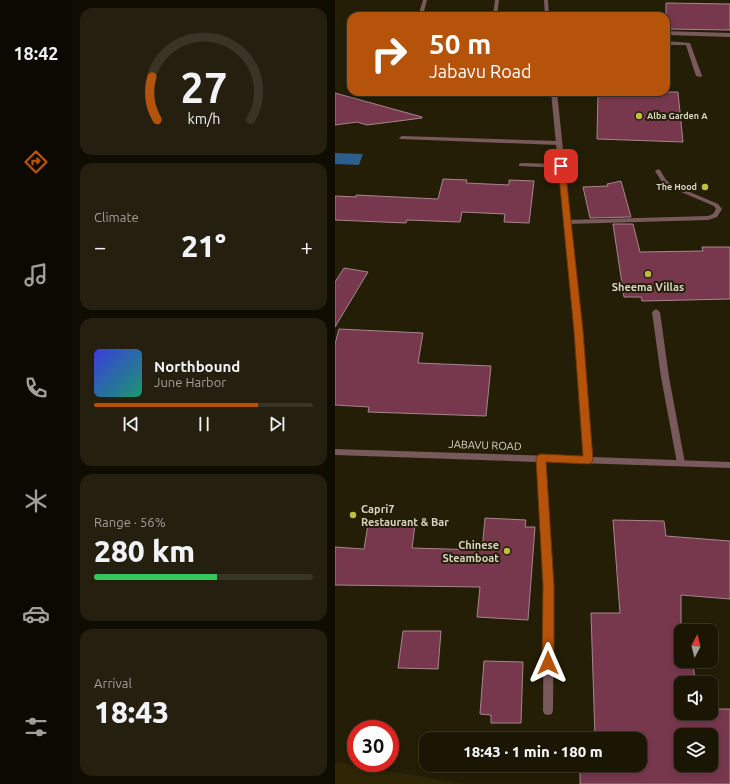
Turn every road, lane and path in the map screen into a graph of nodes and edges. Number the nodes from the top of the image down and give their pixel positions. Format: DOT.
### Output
graph roads {
  1 [pos="425,0"];
  2 [pos="497,0"];
  3 [pos="546,0"];
  4 [pos="421,12"];
  5 [pos="496,12"];
  6 [pos="547,12"];
  7 [pos="670,33"];
  8 [pos="730,35"];
  9 [pos="670,43"];
  10 [pos="699,76"];
  11 [pos="553,96"];
  12 [pos="402,138"];
  13 [pos="558,143"];
  14 [pos="521,165"];
  15 [pos="561,166"];
  16 [pos="658,171"];
  17 [pos="567,222"];
  18 [pos="656,312"];
  19 [pos="335,452"];
  20 [pos="541,458"];
  21 [pos="589,460"];
  22 [pos="681,463"];
  23 [pos="730,465"];
  24 [pos="548,710"];
  1 -- 4 [label="street"];
  2 -- 5 [label="street"];
  3 -- 6 [label="street"];
  7 -- 8 [label="street"];
  9 -- 10 [label="street"];
  11 -- 13 [label="street"];
  12 -- 13 [label="street"];
  13 -- 15 [label="street"];
  14 -- 15 [label="street"];
  15 -- 17 [label="street"];
  16 -- 17 [label="street"];
  17 -- 21 [label="street"];
  18 -- 22 [label="street"];
  19 -- 20 [label="street, JABAVU ROAD"];
  20 -- 21 [label="street, JABAVU ROAD"];
  20 -- 24 [label="street"];
  21 -- 22 [label="street, JABAVU ROAD"];
  22 -- 23 [label="street, JABAVU ROAD"];
}
